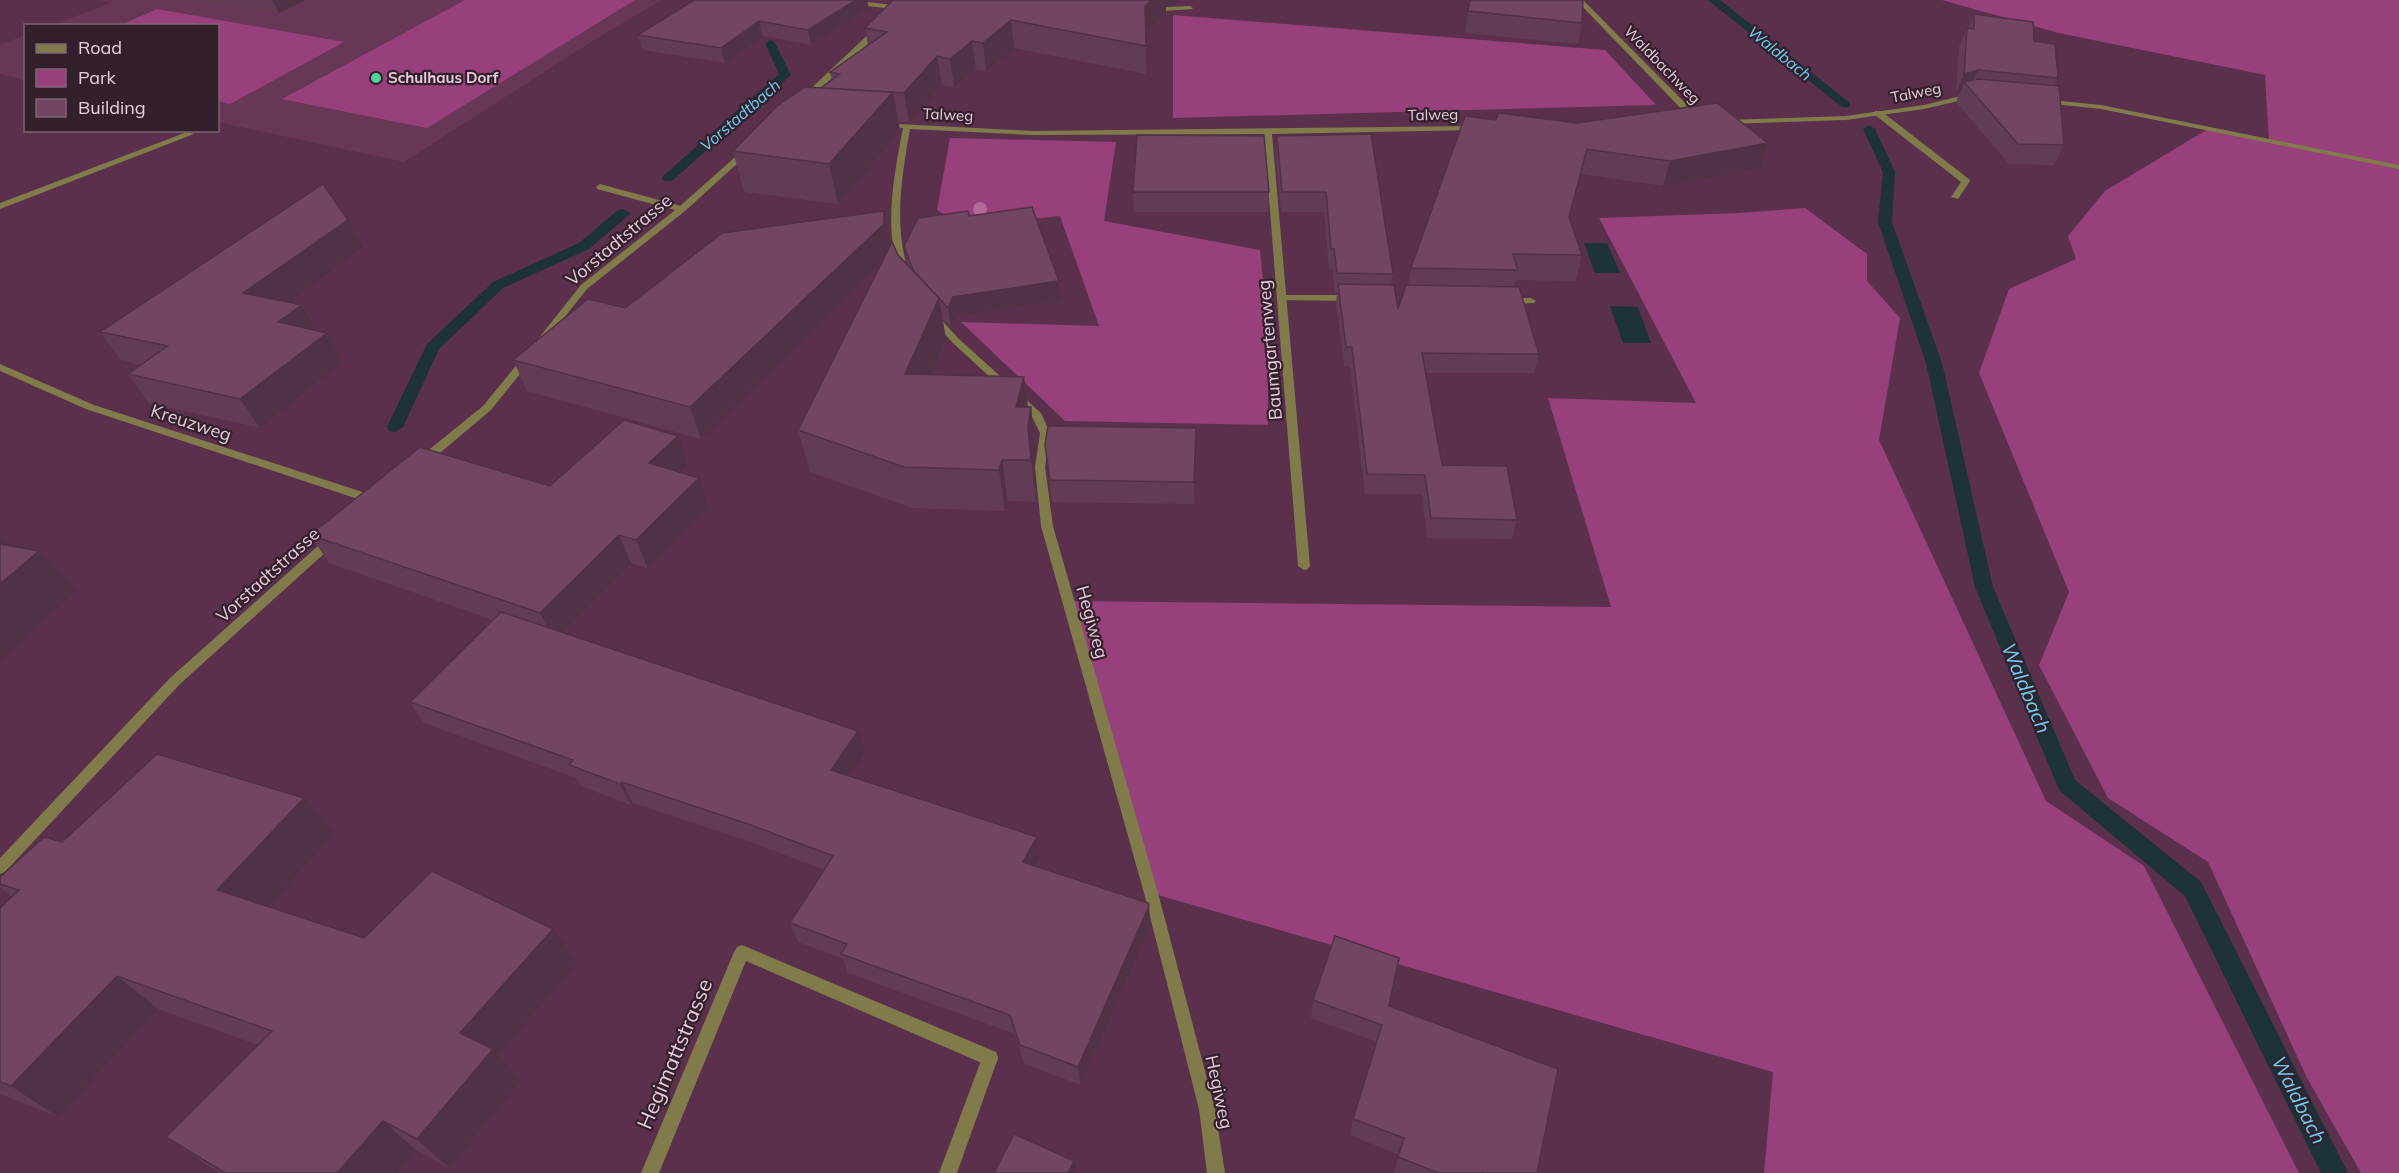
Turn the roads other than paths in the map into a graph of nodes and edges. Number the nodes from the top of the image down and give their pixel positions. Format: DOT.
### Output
graph roads {
  1 [pos="834,0"];
  2 [pos="1580,0"];
  3 [pos="1190,8"];
  4 [pos="1143,9"];
  5 [pos="1980,95"];
  6 [pos="2035,101"];
  7 [pos="800,104"];
  8 [pos="1878,113"];
  9 [pos="1689,123"];
  10 [pos="1711,123"];
  11 [pos="875,125"];
  12 [pos="907,126"];
  13 [pos="1490,128"];
  14 [pos="1268,132"];
  15 [pos="190,134"];
  16 [pos="758,142"];
  17 [pos="2399,167"];
  18 [pos="600,188"];
  19 [pos="1955,197"];
  20 [pos="0,206"];
  21 [pos="682,208"];
  22 [pos="907,282"];
  23 [pos="1282,298"];
  24 [pos="1365,299"];
  25 [pos="1495,300"];
  26 [pos="1531,301"];
  27 [pos="926,308"];
  28 [pos="0,367"];
  29 [pos="418,465"];
  30 [pos="375,501"];
  31 [pos="340,532"];
  32 [pos="1304,566"];
  33 [pos="0,868"];
  34 [pos="650,1173"];
  35 [pos="948,1173"];
  36 [pos="1216,1173"];
  1 -- 7 [label="street"];
  2 -- 9 [label="street, Waldbachweg"];
  3 -- 4 [label="street"];
  5 -- 8 [label="street, Talweg"];
  6 -- 17 [label="street"];
  8 -- 10 [label="street, Talweg"];
  8 -- 19 [label="street"];
  11 -- 12 [label="street, Talweg"];
  12 -- 14 [label="street, Talweg"];
  12 -- 22 [label="street"];
  13 -- 14 [label="street, Talweg"];
  14 -- 23 [label="street, Baumgartenweg"];
  15 -- 20 [label="street"];
  16 -- 21 [label="street, Vorstadtstrasse"];
  18 -- 21 [label="street"];
  21 -- 29 [label="street, Vorstadtstrasse"];
  23 -- 24 [label="street"];
  23 -- 32 [label="street, Baumgartenweg"];
  25 -- 26 [label="street"];
  27 -- 36 [label="street, Hegiweg"];
  28 -- 30 [label="street, Kreuzweg"];
  31 -- 33 [label="street, Vorstadtstrasse"];
  34 -- 35 [label="street, Hegimattstrasse"];
}
